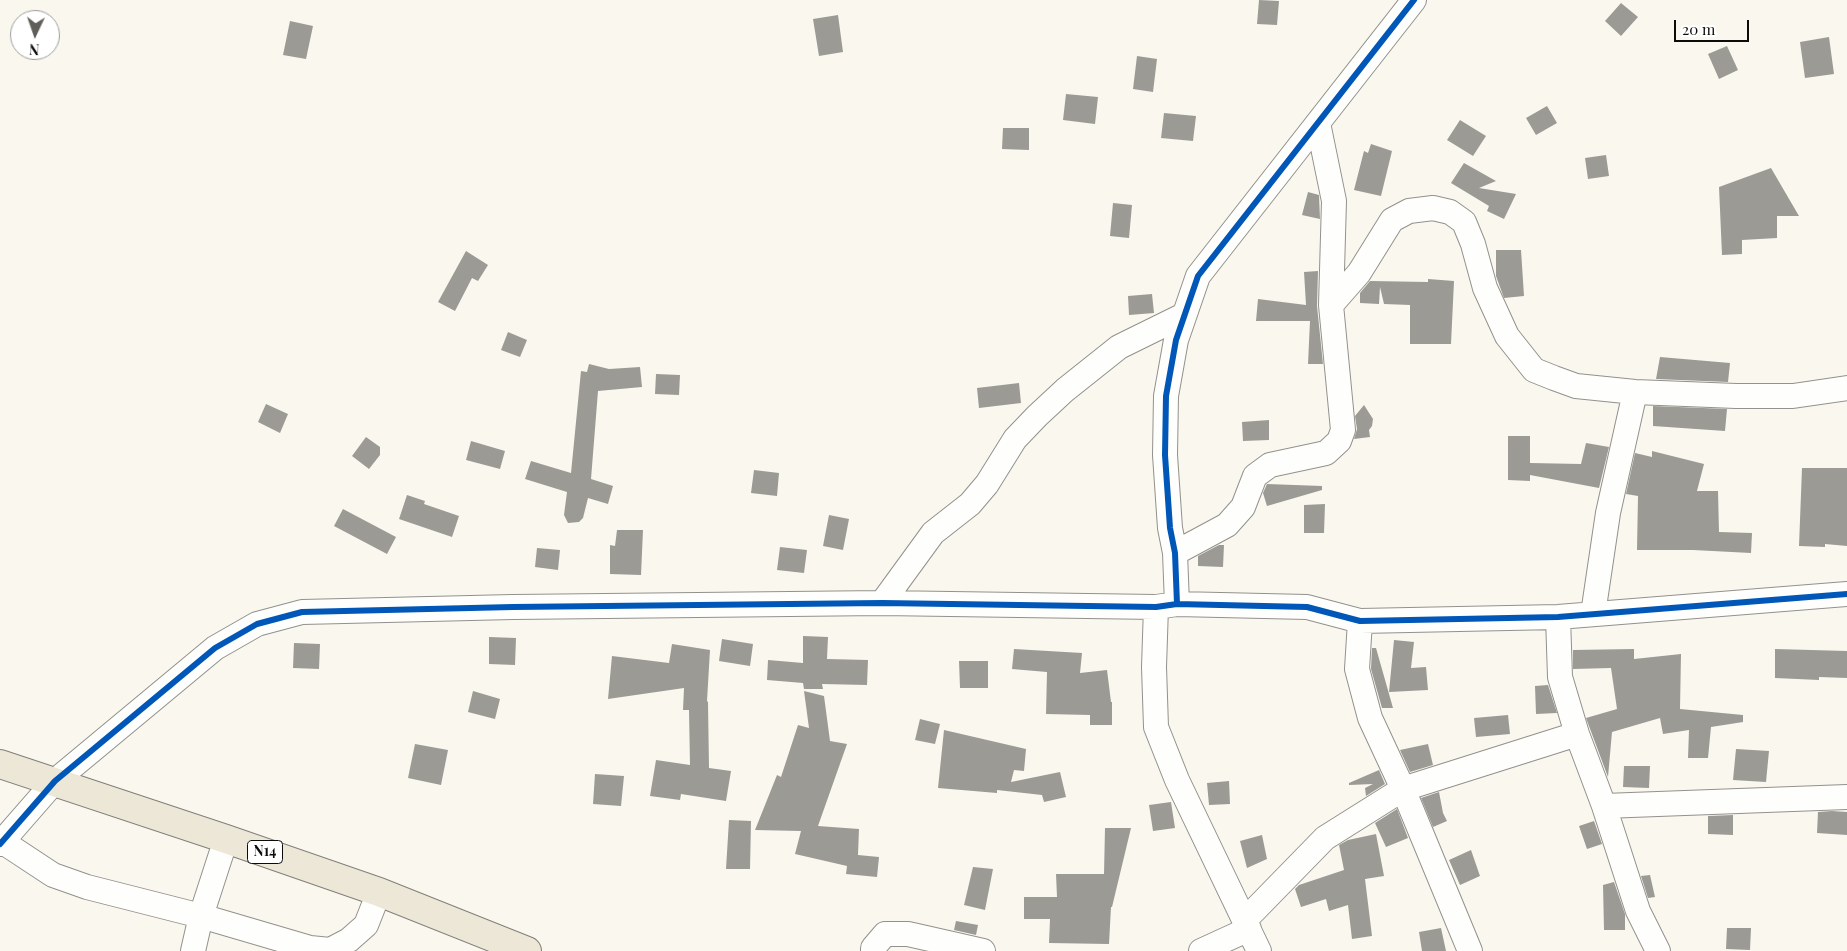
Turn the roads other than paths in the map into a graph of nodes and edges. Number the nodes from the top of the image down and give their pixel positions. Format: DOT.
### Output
graph roads {
  1 [pos="1414,0"];
  2 [pos="1318,123"];
  3 [pos="1331,305"];
  4 [pos="1184,315"];
  5 [pos="1847,388"];
  6 [pos="1635,392"];
  7 [pos="1175,553"];
  8 [pos="1847,594"];
  9 [pos="882,603"];
  10 [pos="1166,605"];
  11 [pos="1592,614"];
  12 [pos="1558,616"];
  13 [pos="1360,621"];
  14 [pos="1577,734"];
  15 [pos="0,764"];
  16 [pos="55,781"];
  17 [pos="1403,789"];
  18 [pos="1847,797"];
  19 [pos="1604,806"];
  20 [pos="226,839"];
  21 [pos="2,843"];
  22 [pos="379,892"];
  23 [pos="200,916"];
  24 [pos="1247,925"];
  25 [pos="194,951"];
  26 [pos="527,951"];
  27 [pos="873,951"];
  28 [pos="983,951"];
  29 [pos="1201,951"];
  30 [pos="1260,951"];
  31 [pos="1470,951"];
  32 [pos="1658,951"];
  1 -- 2 [label="street"];
  2 -- 3 [label="street"];
  2 -- 4 [label="street"];
  3 -- 6 [label="street"];
  3 -- 7 [label="street"];
  4 -- 7 [label="street"];
  4 -- 9 [label="street"];
  5 -- 6 [label="street"];
  6 -- 11 [label="street"];
  7 -- 10 [label="street"];
  8 -- 11 [label="street"];
  9 -- 10 [label="street"];
  9 -- 16 [label="street"];
  10 -- 13 [label="street"];
  10 -- 24 [label="street"];
  11 -- 12 [label="street"];
  12 -- 13 [label="street"];
  12 -- 14 [label="street"];
  13 -- 17 [label="street"];
  14 -- 17 [label="street"];
  14 -- 19 [label="street"];
  15 -- 16 [label="main road, N14"];
  16 -- 20 [label="main road, N14"];
  16 -- 21 [label="street"];
  17 -- 24 [label="street"];
  17 -- 31 [label="street"];
  18 -- 19 [label="street"];
  19 -- 32 [label="street"];
  20 -- 22 [label="main road, N14"];
  20 -- 23 [label="street"];
  21 -- 23 [label="street"];
  22 -- 23 [label="street"];
  22 -- 26 [label="main road, N14"];
  23 -- 25 [label="street"];
  24 -- 29 [label="street"];
  24 -- 30 [label="street"];
  27 -- 28 [label="street"];
}
